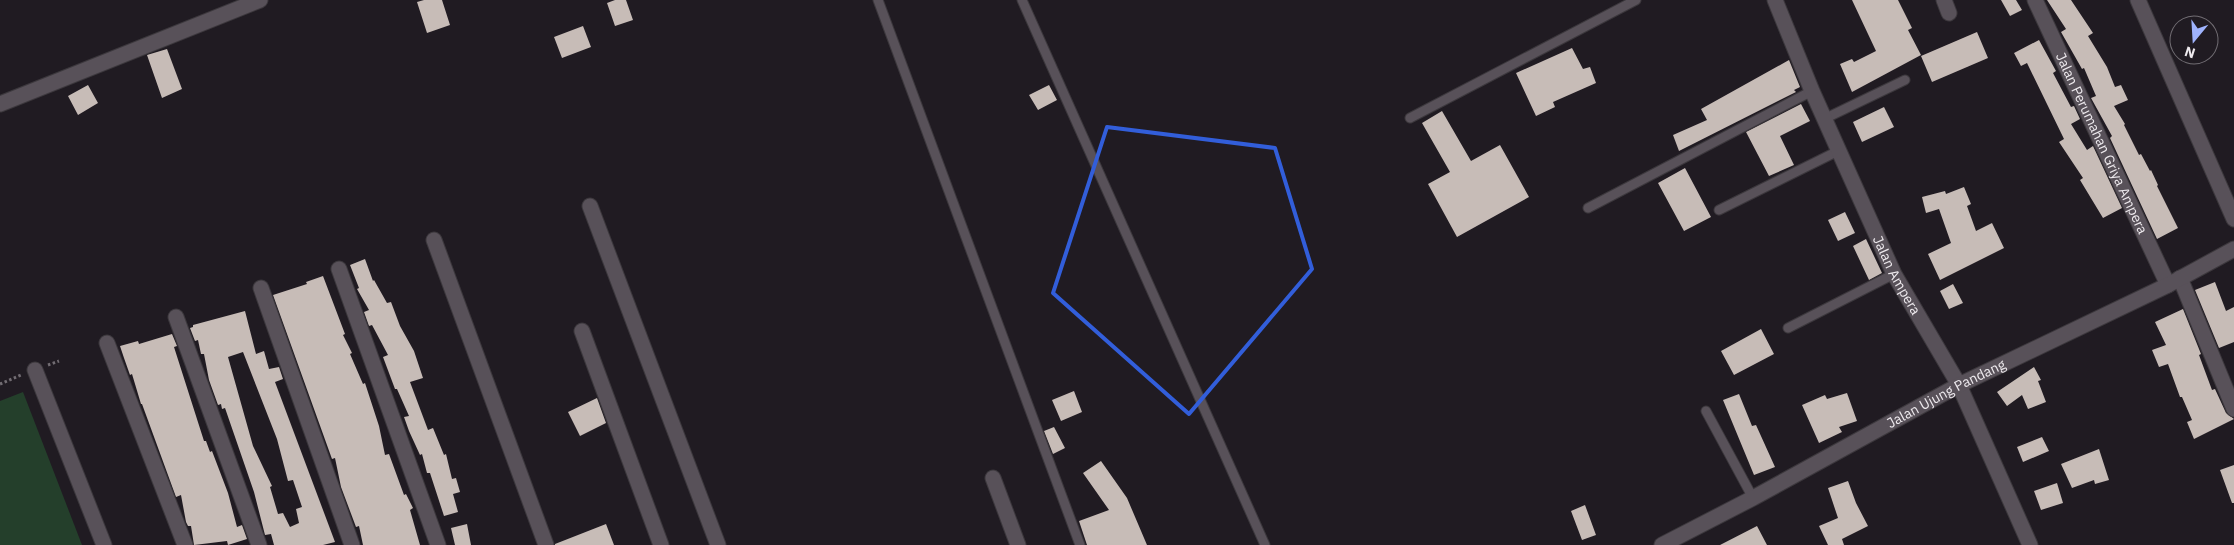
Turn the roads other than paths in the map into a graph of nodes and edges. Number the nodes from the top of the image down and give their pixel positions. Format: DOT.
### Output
graph roads {
  1 [pos="260,0"];
  2 [pos="878,0"];
  3 [pos="1022,0"];
  4 [pos="1636,0"];
  5 [pos="1775,0"];
  6 [pos="2035,0"];
  7 [pos="2138,0"];
  8 [pos="1905,80"];
  9 [pos="1812,91"];
  10 [pos="0,104"];
  11 [pos="1410,118"];
  12 [pos="1824,119"];
  13 [pos="1838,151"];
  14 [pos="590,206"];
  15 [pos="1588,208"];
  16 [pos="1719,210"];
  17 [pos="2234,218"];
  18 [pos="434,240"];
  19 [pos="2234,249"];
  20 [pos="339,269"];
  21 [pos="1894,274"];
  22 [pos="2174,282"];
  23 [pos="261,288"];
  24 [pos="176,317"];
  25 [pos="1788,328"];
  26 [pos="582,331"];
  27 [pos="106,343"];
  28 [pos="35,370"];
  29 [pos="1959,385"];
  30 [pos="2234,409"];
  31 [pos="1706,411"];
  32 [pos="993,478"];
  33 [pos="1753,498"];
  34 [pos="104,545"];
  35 [pos="185,545"];
  36 [pos="259,545"];
  37 [pos="352,545"];
  38 [pos="438,545"];
  39 [pos="546,545"];
  40 [pos="661,545"];
  41 [pos="718,545"];
  42 [pos="1018,545"];
  43 [pos="1080,545"];
  44 [pos="1265,545"];
  45 [pos="1662,545"];
  46 [pos="2030,545"];
  1 -- 10 [label="street"];
  2 -- 43 [label="lane"];
  3 -- 44 [label="lane"];
  4 -- 11 [label="lane"];
  5 -- 9 [label="street, Jalan Ampera"];
  6 -- 22 [label="street, Jalan Perumahan Griya Ampera"];
  7 -- 17 [label="street"];
  8 -- 12 [label="lane"];
  9 -- 12 [label="street, Jalan Ampera"];
  9 -- 15 [label="lane"];
  12 -- 13 [label="street, Jalan Ampera"];
  13 -- 16 [label="lane"];
  13 -- 21 [label="street, Jalan Ampera"];
  14 -- 41 [label="street"];
  18 -- 39 [label="street"];
  19 -- 22 [label="street, Jalan Ujung Pandang"];
  20 -- 38 [label="street"];
  21 -- 25 [label="lane"];
  21 -- 29 [label="street, Jalan Ampera"];
  22 -- 29 [label="street, Jalan Ujung Pandang"];
  22 -- 30 [label="street, Jalan Perumahan Griya Ampera"];
  23 -- 37 [label="street"];
  24 -- 36 [label="street"];
  26 -- 40 [label="street"];
  27 -- 35 [label="street"];
  28 -- 34 [label="street"];
  29 -- 33 [label="street, Jalan Ujung Pandang"];
  29 -- 46 [label="street, Jalan Ampera"];
  31 -- 33 [label="lane"];
  32 -- 42 [label="street"];
  33 -- 45 [label="street, Jalan Ujung Pandang"];
}
